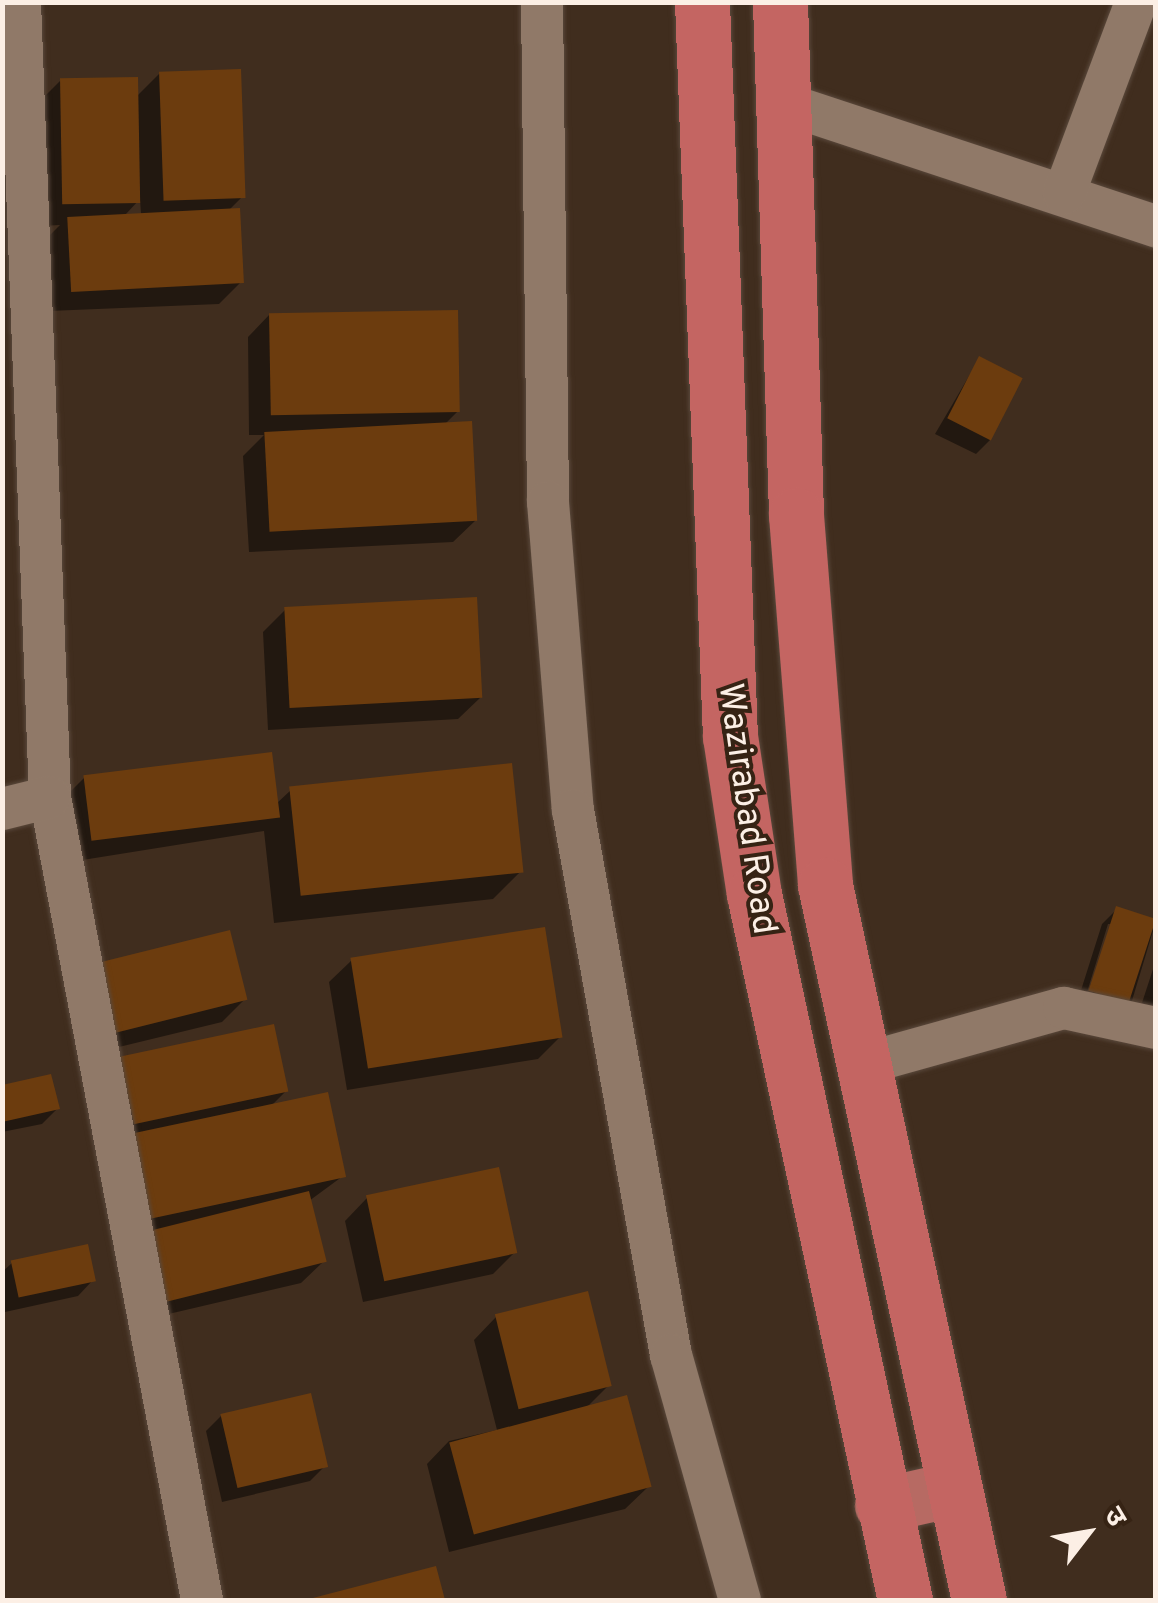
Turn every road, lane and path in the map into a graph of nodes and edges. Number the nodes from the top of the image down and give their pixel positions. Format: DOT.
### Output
graph roads {
  1 [pos="20,2"];
  2 [pos="542,2"];
  3 [pos="702,2"];
  4 [pos="780,2"];
  5 [pos="1136,2"];
  6 [pos="783,103"];
  7 [pos="1064,194"];
  8 [pos="1156,226"];
  9 [pos="16,370"];
  10 [pos="50,797"];
  11 [pos="2,809"];
  12 [pos="1156,1028"];
  13 [pos="863,1064"];
  14 [pos="953,1489"];
  15 [pos="882,1505"];
  16 [pos="192,1598"];
  17 [pos="740,1600"];
  18 [pos="905,1600"];
  19 [pos="980,1600"];
  1 -- 9 [label="street"];
  2 -- 17 [label="street"];
  3 -- 15 [label="highway, Wazirabad Road"];
  4 -- 6 [label="highway, Wazirabad Road"];
  5 -- 7 [label="street"];
  6 -- 7 [label="street"];
  6 -- 13 [label="highway, Wazirabad Road"];
  7 -- 8 [label="street"];
  9 -- 10 [label="street"];
  10 -- 11 [label="street"];
  10 -- 16 [label="street"];
  12 -- 13 [label="street"];
  13 -- 14 [label="highway, Wazirabad Road"];
  14 -- 15 [label="main road"];
  14 -- 19 [label="highway, Wazirabad Road"];
  15 -- 18 [label="highway, Wazirabad Road"];
}
